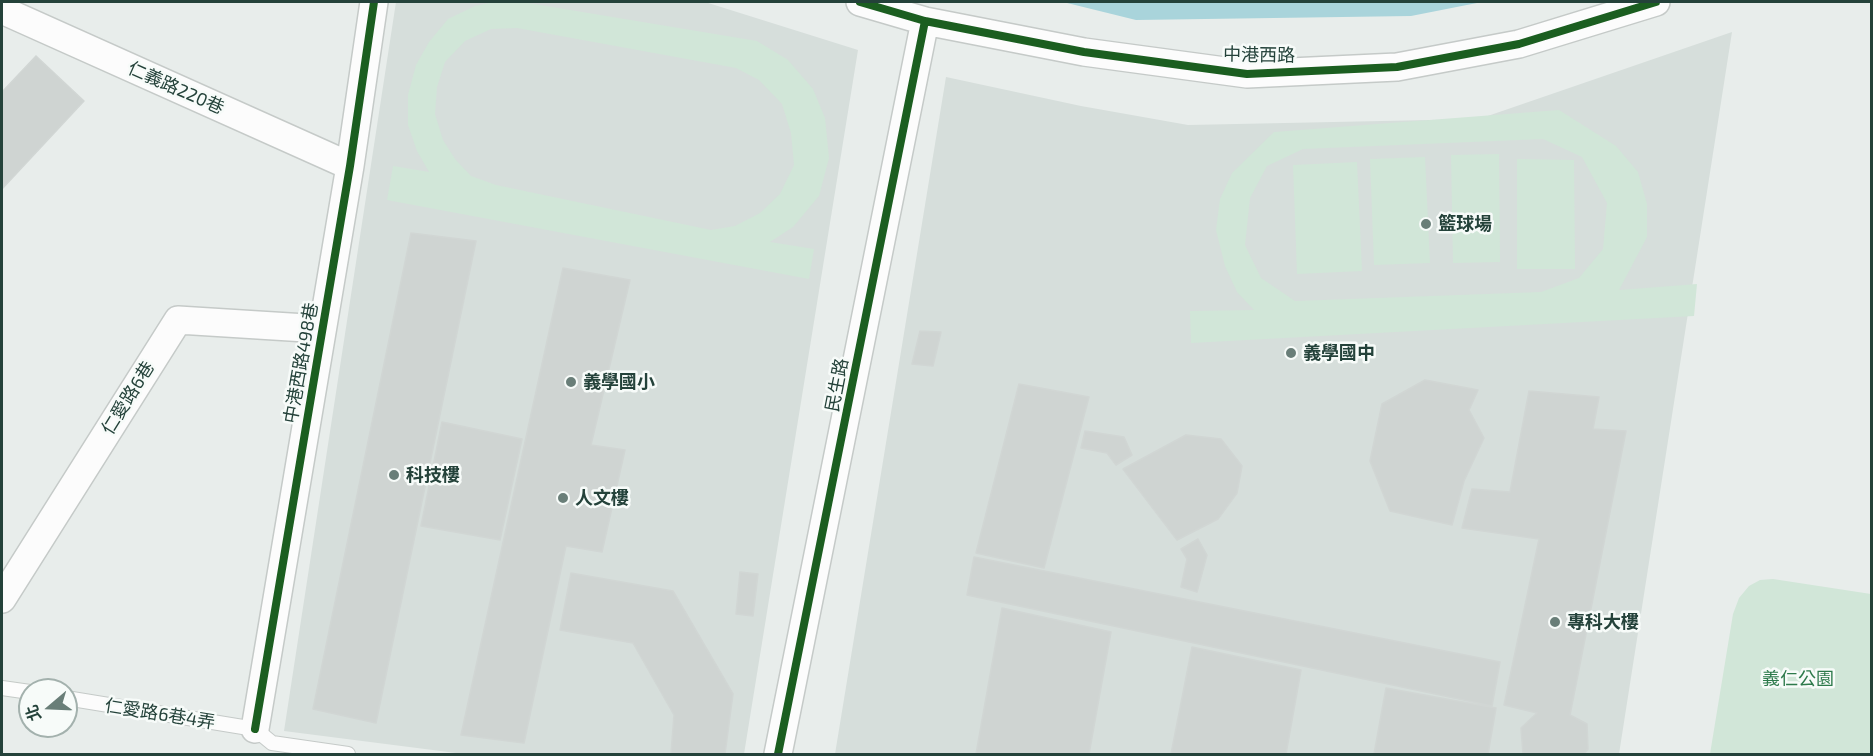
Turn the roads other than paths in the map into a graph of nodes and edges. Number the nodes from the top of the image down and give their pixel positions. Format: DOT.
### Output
graph roads {
  1 [pos="374,2"];
  2 [pos="860,2"];
  3 [pos="1656,2"];
  4 [pos="4,15"];
  5 [pos="925,21"];
  6 [pos="350,166"];
  7 [pos="322,329"];
  8 [pos="2,599"];
  9 [pos="2,688"];
  10 [pos="18,690"];
  11 [pos="78,701"];
  12 [pos="265,742"];
  13 [pos="348,754"];
  14 [pos="778,754"];
  1 -- 6 [label="street, 中港西路498巷"];
  2 -- 5 [label="street, 中港西路"];
  3 -- 5 [label="street, 中港西路"];
  4 -- 6 [label="street, 仁義路220巷"];
  5 -- 14 [label="street, 民生路"];
  6 -- 7 [label="street, 中港西路498巷"];
  7 -- 8 [label="street, 仁愛路6巷"];
  7 -- 12 [label="street, 中港西路498巷"];
  9 -- 10 [label="lane"];
  11 -- 12 [label="lane, 仁愛路6巷4弄"];
  12 -- 13 [label="lane, 仁愛路6巷4弄"];
}
